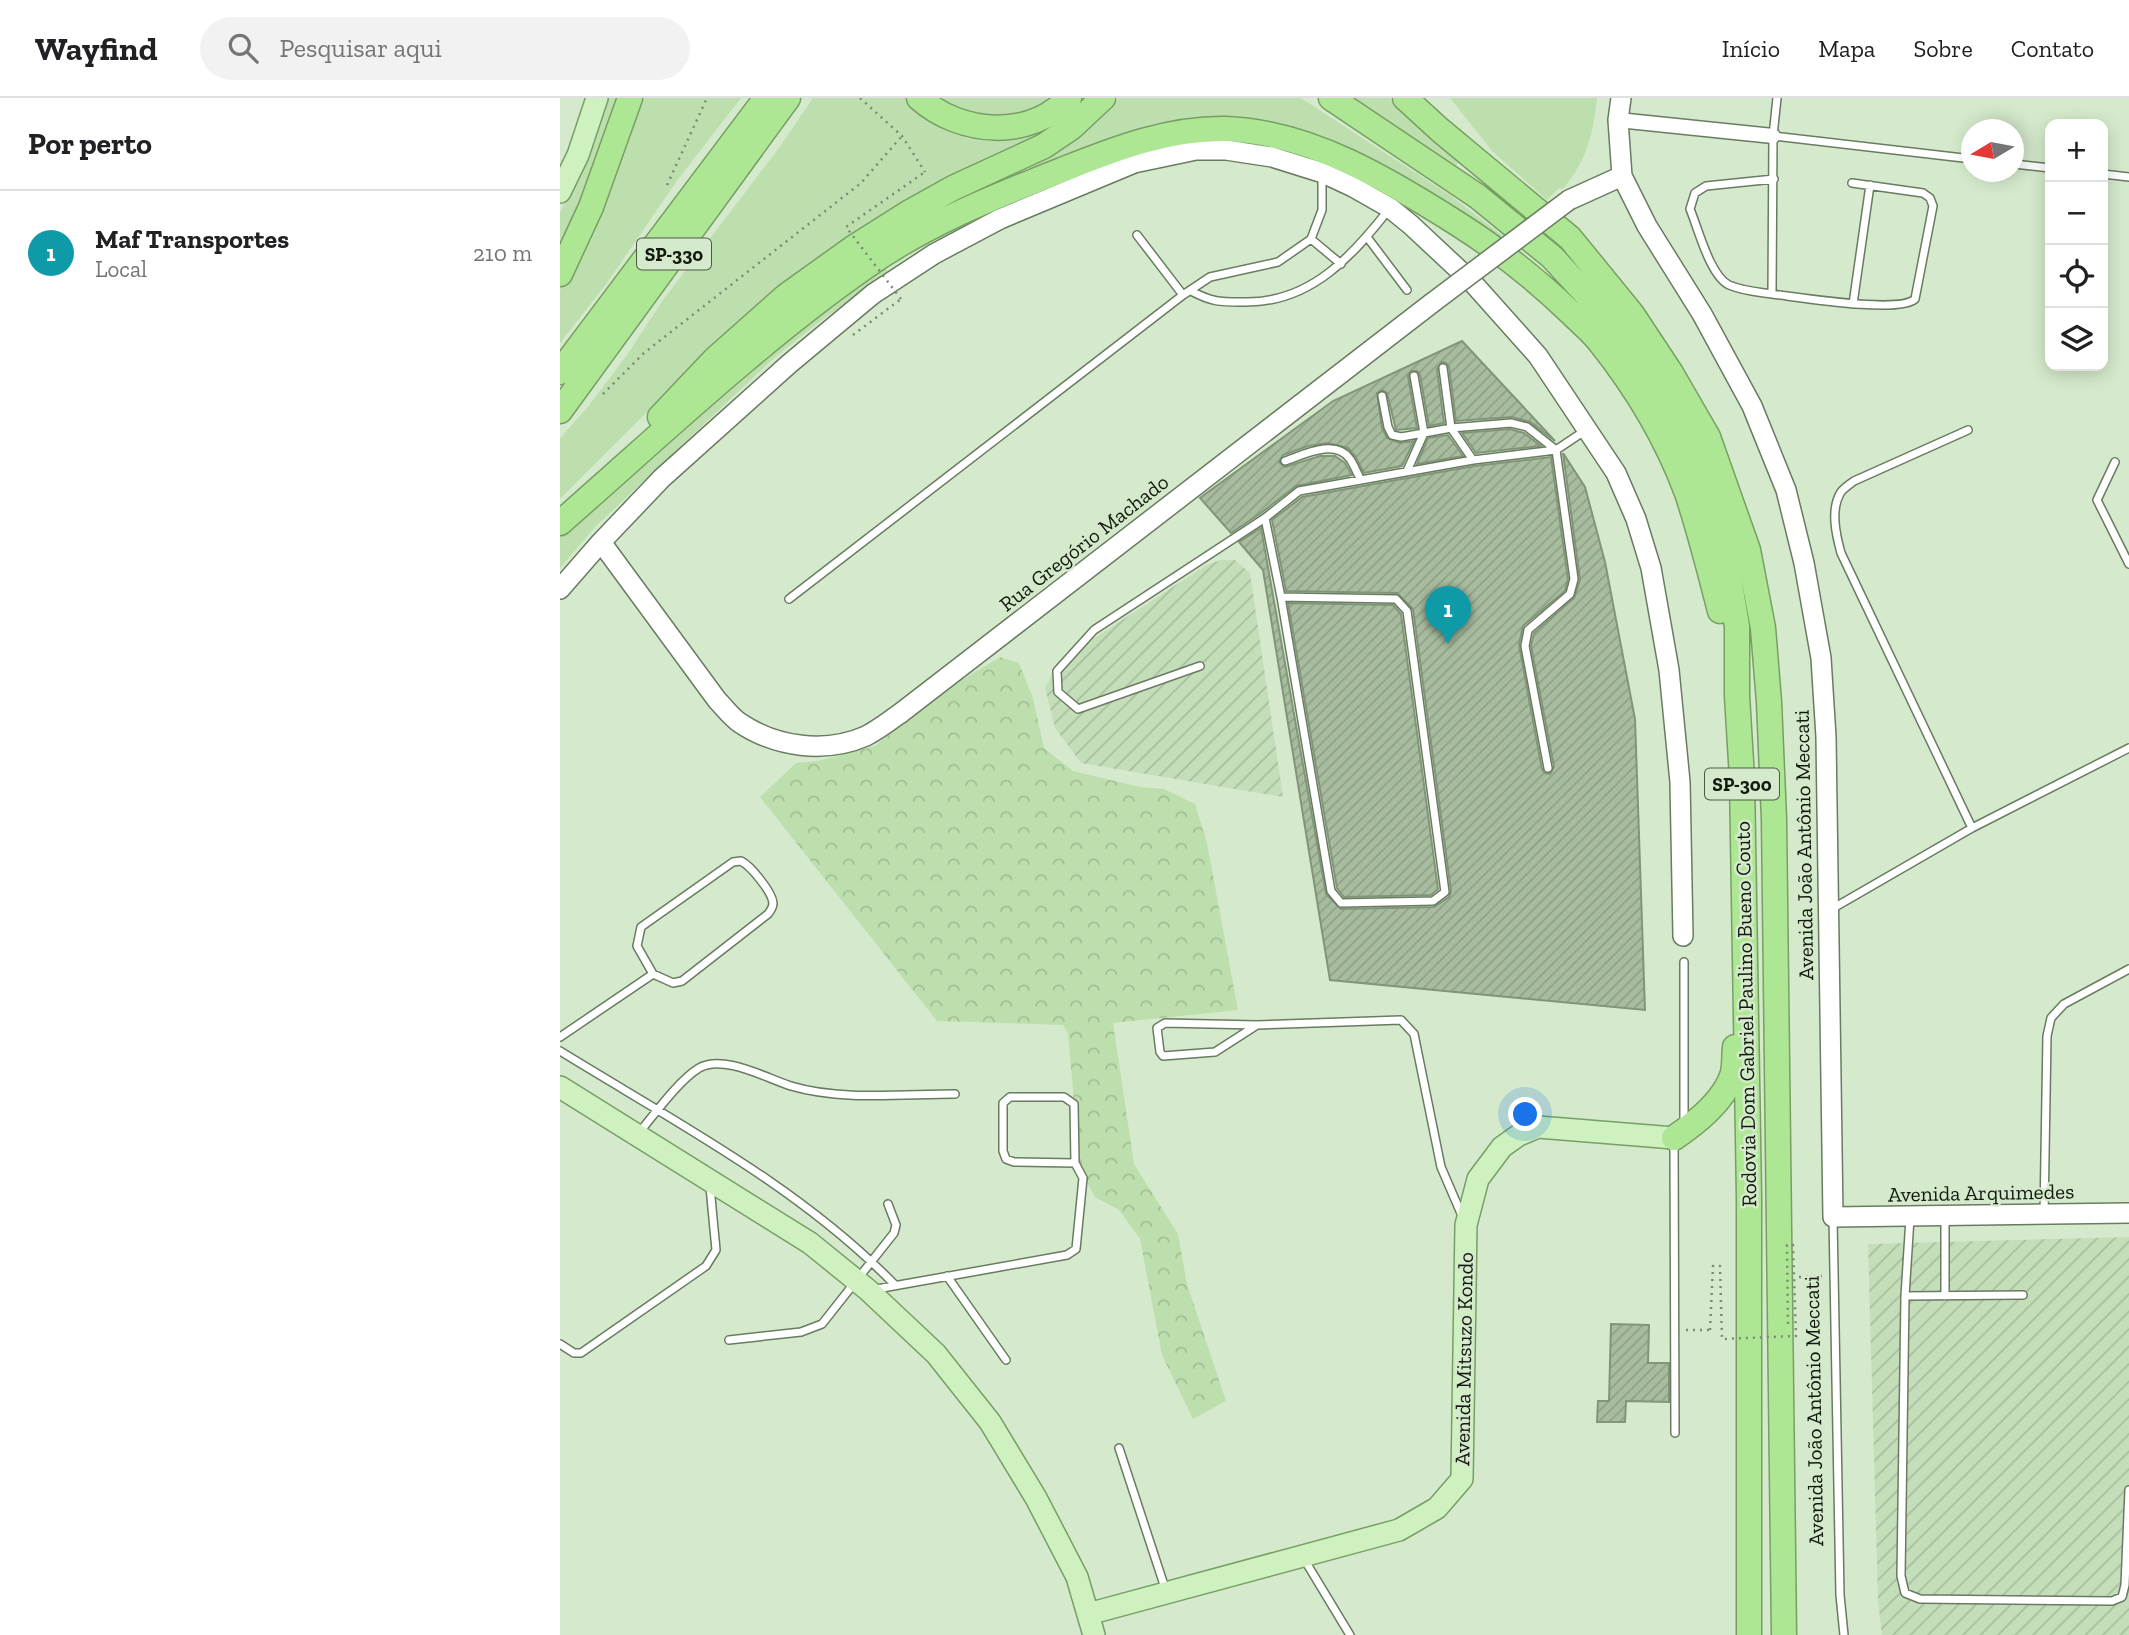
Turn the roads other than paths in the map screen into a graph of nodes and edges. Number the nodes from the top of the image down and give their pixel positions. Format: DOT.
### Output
graph roads {
  1 [pos="597,98"];
  2 [pos="630,98"];
  3 [pos="766,98"];
  4 [pos="788,98"];
  5 [pos="919,98"];
  6 [pos="1069,98"];
  7 [pos="1103,98"];
  8 [pos="1331,98"];
  9 [pos="1405,98"];
  10 [pos="1426,98"];
  11 [pos="1621,98"];
  12 [pos="1777,98"];
  13 [pos="1618,120"];
  14 [pos="1773,136"];
  15 [pos="1961,158"];
  16 [pos="2024,165"];
  17 [pos="2045,167"];
  18 [pos="1322,173"];
  19 [pos="2108,175"];
  20 [pos="1622,176"];
  21 [pos="2129,177"];
  22 [pos="1774,178"];
  23 [pos="1852,183"];
  24 [pos="1870,185"];
  25 [pos="1514,191"];
  26 [pos="560,192"];
  27 [pos="1390,208"];
  28 [pos="1137,235"];
  29 [pos="1367,237"];
  30 [pos="1311,239"];
  31 [pos="1341,264"];
  32 [pos="560,274"];
  33 [pos="1407,290"];
  34 [pos="1187,293"];
  35 [pos="1772,294"];
  36 [pos="1853,304"];
  37 [pos="1443,368"];
  38 [pos="560,372"];
  39 [pos="1414,376"];
  40 [pos="1382,396"];
  41 [pos="560,411"];
  42 [pos="1451,428"];
  43 [pos="1587,429"];
  44 [pos="1968,430"];
  45 [pos="1424,433"];
  46 [pos="1556,450"];
  47 [pos="1474,460"];
  48 [pos="1285,461"];
  49 [pos="2115,462"];
  50 [pos="1407,471"];
  51 [pos="1361,480"];
  52 [pos="1265,518"];
  53 [pos="560,522"];
  54 [pos="601,542"];
  55 [pos="2129,564"];
  56 [pos="560,589"];
  57 [pos="1282,597"];
  58 [pos="789,598"];
  59 [pos="1200,666"];
  60 [pos="1737,696"];
  61 [pos="2129,748"];
  62 [pos="1548,768"];
  63 [pos="1972,828"];
  64 [pos="1830,910"];
  65 [pos="1745,924"];
  66 [pos="1683,936"];
  67 [pos="1684,962"];
  68 [pos="2129,969"];
  69 [pos="653,974"];
  70 [pos="1257,1025"];
  71 [pos="560,1037"];
  72 [pos="560,1051"];
  73 [pos="560,1087"];
  74 [pos="956,1094"];
  75 [pos="657,1111"];
  76 [pos="637,1135"];
  77 [pos="1679,1135"];
  78 [pos="1075,1163"];
  79 [pos="709,1180"];
  80 [pos="888,1204"];
  81 [pos="2129,1213"];
  82 [pos="2043,1214"];
  83 [pos="1945,1216"];
  84 [pos="1833,1217"];
  85 [pos="1910,1217"];
  86 [pos="1466,1225"];
  87 [pos="872,1261"];
  88 [pos="947,1276"];
  89 [pos="862,1285"];
  90 [pos="895,1285"];
  91 [pos="2023,1295"];
  92 [pos="1905,1296"];
  93 [pos="1945,1296"];
  94 [pos="729,1340"];
  95 [pos="560,1344"];
  96 [pos="1006,1360"];
  97 [pos="1675,1433"];
  98 [pos="1119,1448"];
  99 [pos="2129,1490"];
  100 [pos="1302,1555"];
  101 [pos="1166,1592"];
  102 [pos="1088,1614"];
  103 [pos="1748,1628"];
  104 [pos="1094,1635"];
  105 [pos="1350,1635"];
  106 [pos="1784,1635"];
  107 [pos="1844,1635"];
  1 -- 26 [label="main road"];
  2 -- 32 [label="highway"];
  3 -- 38 [label="highway, SP-330"];
  4 -- 41 [label="highway, SP-330"];
  5 -- 6 [label="highway"];
  7 -- 53 [label="highway"];
  8 -- 60 [label="highway, Rodovia Dom Gabriel Paulino Bueno Couto / SP-300"];
  9 -- 25 [label="highway, Rodovia Dom Gabriel Paulino Bueno Couto / SP-300"];
  10 -- 25 [label="highway"];
  11 -- 13 [label="main road, Avenida João Antônio Meccati"];
  12 -- 14 [label="lane"];
  13 -- 14 [label="street"];
  13 -- 20 [label="main road, Avenida João Antônio Meccati"];
  14 -- 15 [label="lane"];
  14 -- 22 [label="lane"];
  16 -- 17 [label="lane"];
  18 -- 27 [label="main road"];
  18 -- 30 [label="lane"];
  18 -- 54 [label="main road"];
  19 -- 21 [label="lane"];
  20 -- 54 [label="main road, Rua Gregório Machado, bridge"];
  20 -- 64 [label="main road, Avenida João Antônio Meccati"];
  22 -- 35 [label="lane"];
  22 -- 35 [label="lane"];
  23 -- 24 [label="lane"];
  24 -- 36 [label="lane"];
  24 -- 36 [label="lane"];
  25 -- 106 [label="highway, Rodovia Dom Gabriel Paulino Bueno Couto / SP-300"];
  27 -- 29 [label="lane"];
  27 -- 43 [label="main road"];
  28 -- 34 [label="lane"];
  29 -- 31 [label="lane"];
  29 -- 33 [label="lane"];
  30 -- 31 [label="lane"];
  30 -- 34 [label="lane"];
  31 -- 34 [label="lane"];
  34 -- 58 [label="lane"];
  35 -- 36 [label="lane"];
  37 -- 42 [label="lane"];
  39 -- 45 [label="lane"];
  40 -- 45 [label="lane"];
  42 -- 45 [label="lane"];
  42 -- 46 [label="lane"];
  42 -- 47 [label="lane"];
  43 -- 46 [label="lane"];
  43 -- 66 [label="main road"];
  44 -- 63 [label="lane"];
  45 -- 50 [label="lane"];
  46 -- 47 [label="lane"];
  46 -- 62 [label="lane"];
  47 -- 50 [label="lane"];
  48 -- 51 [label="lane"];
  49 -- 55 [label="lane"];
  50 -- 51 [label="lane"];
  51 -- 52 [label="lane"];
  52 -- 57 [label="lane"];
  52 -- 59 [label="lane"];
  53 -- 60 [label="highway"];
  54 -- 56 [label="main road"];
  57 -- 57 [label="lane"];
  60 -- 65 [label="highway, Rodovia Dom Gabriel Paulino Bueno Couto / SP-300"];
  61 -- 63 [label="lane"];
  63 -- 64 [label="lane"];
  64 -- 84 [label="main road, Avenida João Antônio Meccati"];
  65 -- 77 [label="highway"];
  65 -- 103 [label="highway, Rodovia Dom Gabriel Paulino Bueno Couto / SP-300"];
  67 -- 77 [label="lane"];
  68 -- 82 [label="lane"];
  69 -- 69 [label="lane"];
  69 -- 71 [label="lane"];
  70 -- 70 [label="lane"];
  70 -- 86 [label="lane"];
  72 -- 75 [label="lane"];
  73 -- 76 [label="main road"];
  74 -- 75 [label="lane"];
  75 -- 76 [label="lane"];
  75 -- 87 [label="lane"];
  76 -- 79 [label="main road"];
  77 -- 86 [label="main road, Avenida Mitsuzo Kondo"];
  77 -- 97 [label="lane"];
  78 -- 78 [label="lane"];
  78 -- 88 [label="lane"];
  79 -- 89 [label="main road"];
  79 -- 95 [label="lane"];
  80 -- 87 [label="lane"];
  81 -- 82 [label="main road, Avenida Arquimedes"];
  82 -- 83 [label="main road, Avenida Arquimedes"];
  83 -- 85 [label="main road, Avenida Arquimedes"];
  83 -- 93 [label="lane"];
  84 -- 85 [label="main road, Avenida Arquimedes"];
  84 -- 107 [label="lane, Avenida João Antônio Meccati"];
  85 -- 92 [label="lane"];
  86 -- 100 [label="main road, Avenida Mitsuzo Kondo"];
  87 -- 89 [label="lane"];
  87 -- 90 [label="lane"];
  88 -- 90 [label="lane"];
  88 -- 96 [label="lane"];
  89 -- 90 [label="lane"];
  89 -- 94 [label="lane"];
  89 -- 102 [label="main road"];
  91 -- 93 [label="lane"];
  92 -- 93 [label="lane"];
  92 -- 99 [label="lane"];
  98 -- 101 [label="lane"];
  100 -- 101 [label="main road, Avenida Mitsuzo Kondo"];
  100 -- 105 [label="lane"];
  101 -- 102 [label="main road, Avenida Mitsuzo Kondo"];
  102 -- 104 [label="main road"];
}
